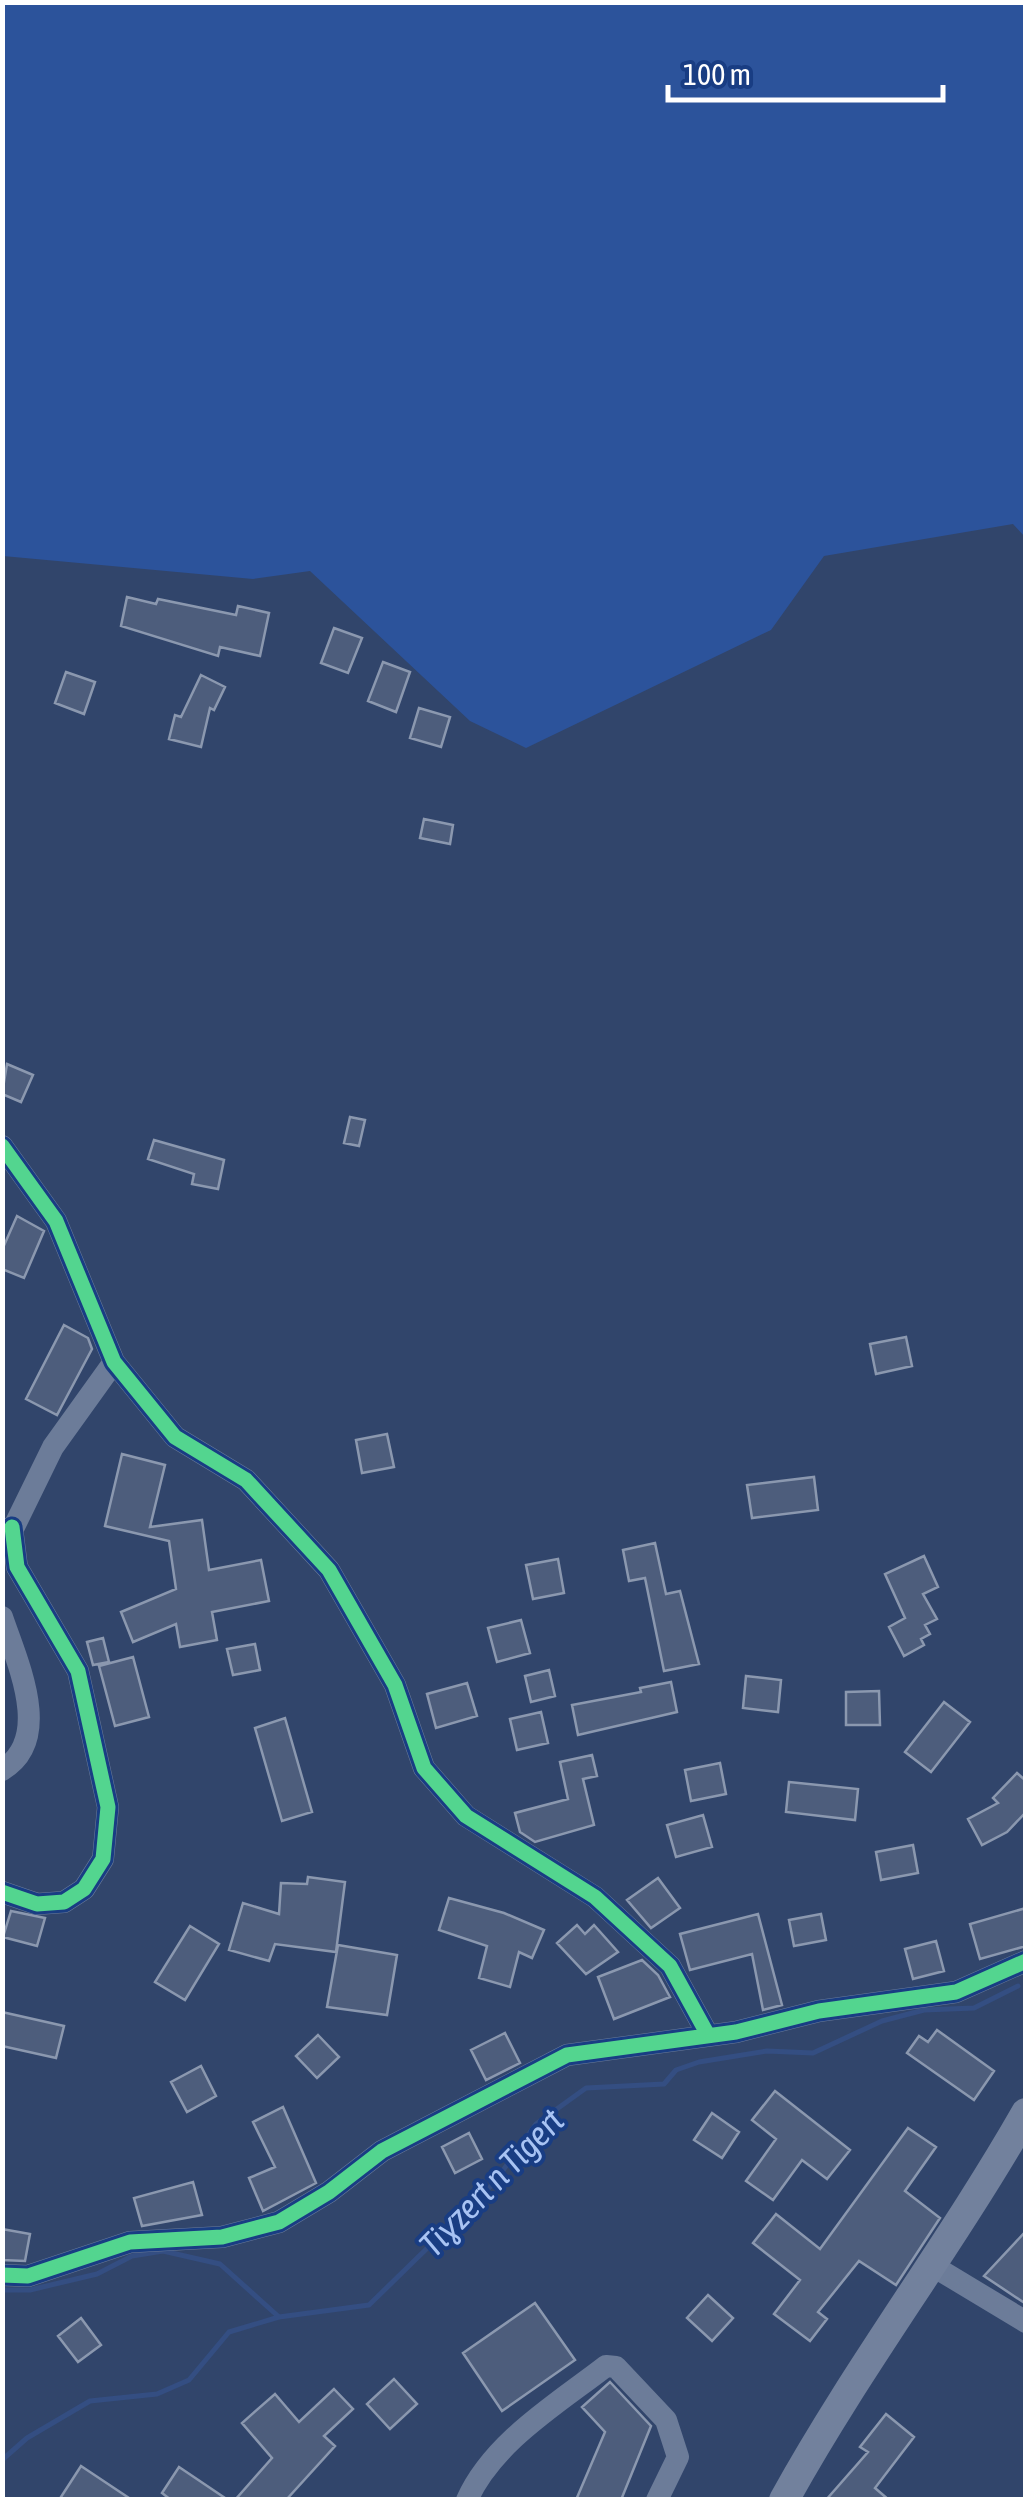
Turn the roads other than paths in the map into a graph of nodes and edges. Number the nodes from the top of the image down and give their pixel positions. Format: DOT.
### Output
graph roads {
  1 [pos="2,1146"];
  2 [pos="114,1362"];
  3 [pos="12,1527"];
  4 [pos="2,1556"];
  5 [pos="2,1618"];
  6 [pos="3,1769"];
  7 [pos="2,1892"];
  8 [pos="1026,1962"];
  9 [pos="708,2035"];
  10 [pos="1026,2113"];
  11 [pos="933,2266"];
  12 [pos="2,2274"];
  13 [pos="1026,2322"];
  14 [pos="467,2500"];
  15 [pos="658,2500"];
  16 [pos="784,2500"];
  1 -- 2 [label="street"];
  2 -- 3 [label="street"];
  2 -- 9 [label="street"];
  3 -- 4 [label="street"];
  3 -- 7 [label="street"];
  5 -- 6 [label="street"];
  8 -- 9 [label="street"];
  9 -- 12 [label="street"];
  10 -- 11 [label="street"];
  11 -- 13 [label="street"];
  11 -- 16 [label="street"];
  14 -- 15 [label="street"];
}
